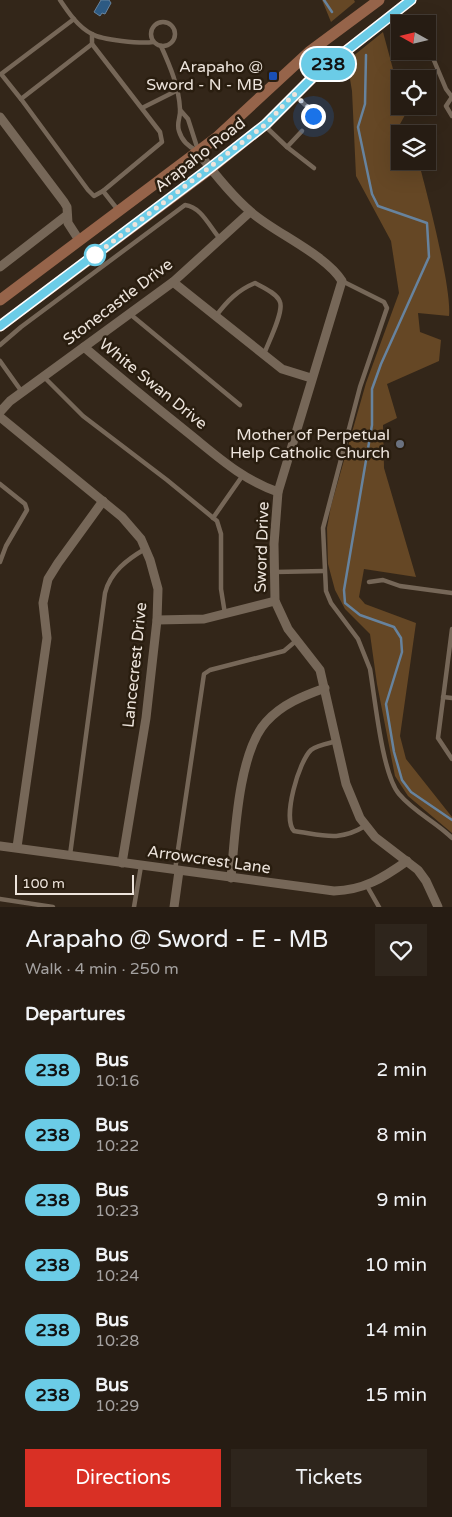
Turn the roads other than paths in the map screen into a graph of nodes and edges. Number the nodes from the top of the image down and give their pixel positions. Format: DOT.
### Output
graph roads {
  1 [pos="60,0"];
  2 [pos="379,0"];
  3 [pos="411,0"];
  4 [pos="74,19"];
  5 [pos="92,34"];
  6 [pos="154,42"];
  7 [pos="92,44"];
  8 [pos="161,46"];
  9 [pos="434,60"];
  10 [pos="0,73"];
  11 [pos="176,90"];
  12 [pos="294,94"];
  13 [pos="452,97"];
  14 [pos="21,99"];
  15 [pos="142,108"];
  16 [pos="181,111"];
  17 [pos="452,116"];
  18 [pos="0,117"];
  19 [pos="309,122"];
  20 [pos="264,125"];
  21 [pos="302,131"];
  22 [pos="287,147"];
  23 [pos="198,152"];
  24 [pos="210,168"];
  25 [pos="314,168"];
  26 [pos="104,192"];
  27 [pos="118,211"];
  28 [pos="250,212"];
  29 [pos="67,215"];
  30 [pos="79,240"];
  31 [pos="220,240"];
  32 [pos="0,254"];
  33 [pos="3,265"];
  34 [pos="342,281"];
  35 [pos="172,282"];
  36 [pos="0,300"];
  37 [pos="130,313"];
  38 [pos="216,316"];
  39 [pos="0,326"];
  40 [pos="0,345"];
  41 [pos="84,347"];
  42 [pos="263,355"];
  43 [pos="0,361"];
  44 [pos="43,376"];
  45 [pos="311,378"];
  46 [pos="22,392"];
  47 [pos="240,405"];
  48 [pos="0,412"];
  49 [pos="0,416"];
  50 [pos="243,475"];
  51 [pos="0,484"];
  52 [pos="278,492"];
  53 [pos="103,501"];
  54 [pos="214,518"];
  55 [pos="145,549"];
  56 [pos="0,562"];
  57 [pos="275,572"];
  58 [pos="324,572"];
  59 [pos="369,582"];
  60 [pos="452,593"];
  61 [pos="275,601"];
  62 [pos="225,614"];
  63 [pos="157,620"];
  64 [pos="452,629"];
  65 [pos="297,640"];
  66 [pos="325,688"];
  67 [pos="443,696"];
  68 [pos="452,698"];
  69 [pos="337,741"];
  70 [pos="452,758"];
  71 [pos="365,826"];
  72 [pos="452,838"];
  73 [pos="0,846"];
  74 [pos="17,847"];
  75 [pos="70,855"];
  76 [pos="407,861"];
  77 [pos="122,863"];
  78 [pos="141,866"];
  79 [pos="177,870"];
  80 [pos="231,878"];
  81 [pos="367,886"];
  82 [pos="0,900"];
  83 [pos="53,907"];
  84 [pos="134,907"];
  85 [pos="174,907"];
  86 [pos="379,907"];
  87 [pos="438,907"];
  1 -- 4 [label="lane"];
  2 -- 23 [label="main road, Arapaho Road"];
  3 -- 12 [label="main road, Arapaho Road"];
  4 -- 5 [label="lane"];
  4 -- 10 [label="lane"];
  5 -- 6 [label="lane"];
  5 -- 7 [label="lane"];
  6 -- 8 [label="lane"];
  6 -- 8 [label="lane"];
  7 -- 14 [label="lane"];
  7 -- 15 [label="lane"];
  8 -- 11 [label="lane"];
  9 -- 13 [label="lane"];
  10 -- 14 [label="lane"];
  11 -- 15 [label="lane"];
  11 -- 16 [label="lane"];
  12 -- 19 [label="lane"];
  12 -- 20 [label="main road, Arapaho Road"];
  13 -- 17 [label="lane"];
  14 -- 26 [label="lane"];
  15 -- 26 [label="lane"];
  16 -- 23 [label="lane"];
  16 -- 23 [label="lane"];
  18 -- 29 [label="street"];
  20 -- 22 [label="lane"];
  20 -- 24 [label="main road, Arapaho Road"];
  21 -- 22 [label="lane"];
  22 -- 25 [label="lane"];
  23 -- 24 [label="street"];
  23 -- 27 [label="main road, Arapaho Road"];
  24 -- 28 [label="street"];
  24 -- 39 [label="main road, Arapaho Road"];
  26 -- 27 [label="lane"];
  27 -- 30 [label="main road, Arapaho Road"];
  28 -- 31 [label="street, Stonecastle Drive"];
  28 -- 34 [label="street"];
  29 -- 30 [label="street"];
  29 -- 33 [label="street"];
  30 -- 36 [label="main road, Arapaho Road"];
  31 -- 35 [label="street, Stonecastle Drive"];
  31 -- 40 [label="lane"];
  32 -- 33 [label="street"];
  34 -- 45 [label="street, Sword Drive"];
  34 -- 58 [label="lane"];
  35 -- 37 [label="street, Stonecastle Drive"];
  35 -- 38 [label="street"];
  37 -- 41 [label="street, Stonecastle Drive"];
  37 -- 47 [label="lane"];
  38 -- 42 [label="street"];
  38 -- 42 [label="lane"];
  41 -- 44 [label="street, Stonecastle Drive"];
  41 -- 50 [label="street, White Swan Drive"];
  42 -- 45 [label="street"];
  43 -- 46 [label="lane"];
  44 -- 46 [label="street, Stonecastle Drive"];
  44 -- 54 [label="lane"];
  45 -- 52 [label="street, Sword Drive"];
  46 -- 48 [label="street, Stonecastle Drive"];
  49 -- 53 [label="street, Lancecrest Drive"];
  50 -- 52 [label="street, White Swan Drive"];
  50 -- 54 [label="lane"];
  51 -- 56 [label="lane"];
  52 -- 57 [label="street, Sword Drive"];
  53 -- 55 [label="street, Lancecrest Drive"];
  53 -- 74 [label="street"];
  54 -- 62 [label="lane"];
  55 -- 63 [label="street, Lancecrest Drive"];
  55 -- 75 [label="lane"];
  57 -- 58 [label="lane"];
  57 -- 61 [label="street, Sword Drive"];
  58 -- 72 [label="lane"];
  59 -- 60 [label="lane"];
  61 -- 62 [label="street"];
  61 -- 65 [label="street, Sword Drive"];
  62 -- 63 [label="street"];
  63 -- 77 [label="street, Lancecrest Drive"];
  64 -- 67 [label="lane"];
  65 -- 66 [label="street, Sword Drive"];
  65 -- 79 [label="lane"];
  66 -- 69 [label="street, Sword Drive"];
  66 -- 80 [label="street"];
  67 -- 68 [label="lane"];
  67 -- 70 [label="lane"];
  69 -- 71 [label="street, Sword Drive"];
  69 -- 71 [label="lane"];
  71 -- 76 [label="street, Sword Drive"];
  73 -- 74 [label="street, Arrowcrest Lane"];
  74 -- 75 [label="street, Arrowcrest Lane"];
  75 -- 77 [label="street, Arrowcrest Lane"];
  76 -- 81 [label="street, Arrowcrest Lane"];
  76 -- 87 [label="street, Sword Drive"];
  77 -- 78 [label="street, Arrowcrest Lane"];
  78 -- 79 [label="street, Arrowcrest Lane"];
  78 -- 84 [label="lane"];
  79 -- 80 [label="street, Arrowcrest Lane"];
  79 -- 85 [label="street"];
  80 -- 81 [label="street, Arrowcrest Lane"];
  81 -- 86 [label="lane"];
  82 -- 83 [label="lane"];
}
